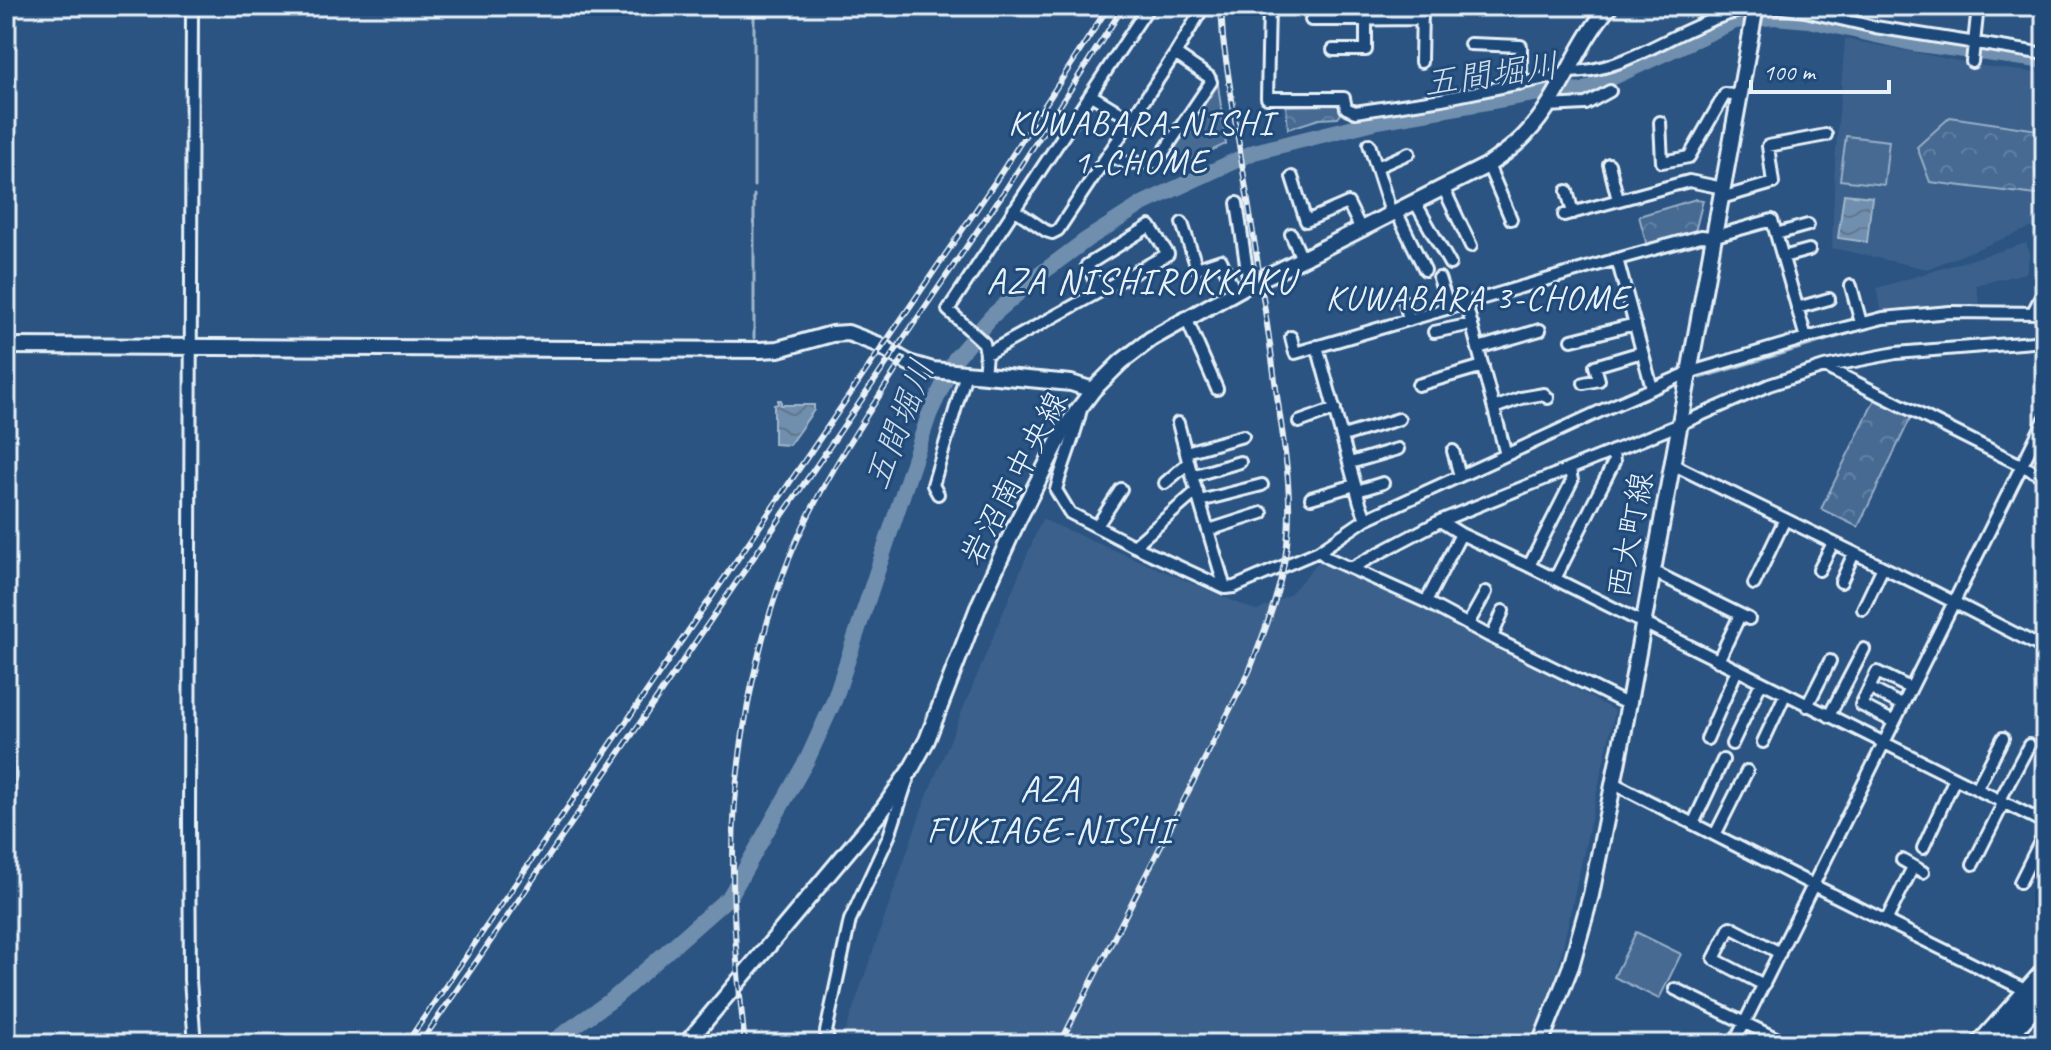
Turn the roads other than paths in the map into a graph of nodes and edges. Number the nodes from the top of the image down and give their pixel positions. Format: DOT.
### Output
graph roads {
  1 [pos="192,6"];
  2 [pos="1149,6"];
  3 [pos="1204,6"];
  4 [pos="1269,6"];
  5 [pos="1422,6"];
  6 [pos="1610,6"];
  7 [pos="1978,6"];
  8 [pos="1759,7"];
  9 [pos="1422,19"];
  10 [pos="1311,20"];
  11 [pos="1366,20"];
  12 [pos="1974,43"];
  13 [pos="1470,44"];
  14 [pos="1333,50"];
  15 [pos="1175,54"];
  16 [pos="2045,54"];
  17 [pos="1421,62"];
  18 [pos="1972,62"];
  19 [pos="1566,74"];
  20 [pos="1521,84"];
  21 [pos="1610,91"];
  22 [pos="1091,95"];
  23 [pos="1739,96"];
  24 [pos="1548,104"];
  25 [pos="1132,120"];
  26 [pos="1660,122"];
  27 [pos="1826,135"];
  28 [pos="1369,144"];
  29 [pos="1409,153"];
  30 [pos="1109,155"];
  31 [pos="1609,164"];
  32 [pos="1488,165"];
  33 [pos="1377,167"];
  34 [pos="1292,177"];
  35 [pos="1443,187"];
  36 [pos="1567,191"];
  37 [pos="1722,193"];
  38 [pos="1618,200"];
  39 [pos="1415,202"];
  40 [pos="1237,203"];
  41 [pos="1014,209"];
  42 [pos="1394,212"];
  43 [pos="1511,219"];
  44 [pos="1182,223"];
  45 [pos="1808,225"];
  46 [pos="1361,229"];
  47 [pos="1291,234"];
  48 [pos="1776,234"];
  49 [pos="1712,237"];
  50 [pos="1471,246"];
  51 [pos="1809,250"];
  52 [pos="1783,257"];
  53 [pos="1302,259"];
  54 [pos="1617,259"];
  55 [pos="1450,264"];
  56 [pos="1425,270"];
  57 [pos="1439,278"];
  58 [pos="1249,284"];
  59 [pos="1851,286"];
  60 [pos="2045,289"];
  61 [pos="1100,291"];
  62 [pos="1235,292"];
  63 [pos="1829,299"];
  64 [pos="1405,302"];
  65 [pos="1466,303"];
  66 [pos="1449,308"];
  67 [pos="1797,308"];
  68 [pos="2033,312"];
  69 [pos="2045,313"];
  70 [pos="1186,318"];
  71 [pos="1409,320"];
  72 [pos="1861,323"];
  73 [pos="1472,324"];
  74 [pos="1635,324"];
  75 [pos="1540,330"];
  76 [pos="1434,332"];
  77 [pos="1291,337"];
  78 [pos="1806,338"];
  79 [pos="1572,340"];
  80 [pos="2045,341"];
  81 [pos="6,346"];
  82 [pos="191,346"];
  83 [pos="1317,346"];
  84 [pos="985,348"];
  85 [pos="1478,348"];
  86 [pos="1642,352"];
  87 [pos="1483,366"];
  88 [pos="1824,367"];
  89 [pos="963,373"];
  90 [pos="1688,373"];
  91 [pos="984,375"];
  92 [pos="1584,383"];
  93 [pos="1418,385"];
  94 [pos="1652,388"];
  95 [pos="1217,389"];
  96 [pos="1093,390"];
  97 [pos="1548,398"];
  98 [pos="1082,404"];
  99 [pos="1494,408"];
  100 [pos="1335,409"];
  101 [pos="1399,419"];
  102 [pos="2045,419"];
  103 [pos="1299,422"];
  104 [pos="1178,423"];
  105 [pos="1678,425"];
  106 [pos="1243,436"];
  107 [pos="1343,436"];
  108 [pos="1398,449"];
  109 [pos="1453,451"];
  110 [pos="1613,451"];
  111 [pos="1506,455"];
  112 [pos="1187,458"];
  113 [pos="1240,462"];
  114 [pos="1350,463"];
  115 [pos="1672,464"];
  116 [pos="2022,465"];
  117 [pos="1570,469"];
  118 [pos="1192,476"];
  119 [pos="1460,476"];
  120 [pos="2045,477"];
  121 [pos="1165,483"];
  122 [pos="1383,483"];
  123 [pos="1262,485"];
  124 [pos="1356,488"];
  125 [pos="1121,489"];
  126 [pos="938,494"];
  127 [pos="1199,496"];
  128 [pos="1311,498"];
  129 [pos="1262,513"];
  130 [pos="1366,519"];
  131 [pos="1440,521"];
  132 [pos="1787,521"];
  133 [pos="1097,526"];
  134 [pos="1209,530"];
  135 [pos="1461,534"];
  136 [pos="1833,543"];
  137 [pos="1134,546"];
  138 [pos="1319,551"];
  139 [pos="1774,553"];
  140 [pos="1854,553"];
  141 [pos="1529,566"];
  142 [pos="1883,567"];
  143 [pos="1351,568"];
  144 [pos="1819,570"];
  145 [pos="1652,571"];
  146 [pos="1555,579"];
  147 [pos="1841,582"];
  148 [pos="1754,584"];
  149 [pos="1225,588"];
  150 [pos="1486,592"];
  151 [pos="1426,602"];
  152 [pos="1952,602"];
  153 [pos="1863,609"];
  154 [pos="1503,611"];
  155 [pos="1642,623"];
  156 [pos="1468,624"];
  157 [pos="1492,637"];
  158 [pos="1864,649"];
  159 [pos="2045,649"];
  160 [pos="1718,661"];
  161 [pos="1830,661"];
  162 [pos="1737,670"];
  163 [pos="1761,683"];
  164 [pos="1869,688"];
  165 [pos="1910,688"];
  166 [pos="1785,695"];
  167 [pos="1627,704"];
  168 [pos="1902,705"];
  169 [pos="1807,706"];
  170 [pos="1829,716"];
  171 [pos="1894,722"];
  172 [pos="2003,738"];
  173 [pos="1707,739"];
  174 [pos="1763,742"];
  175 [pos="1883,743"];
  176 [pos="1732,744"];
  177 [pos="2029,745"];
  178 [pos="1723,760"];
  179 [pos="911,769"];
  180 [pos="1747,771"];
  181 [pos="1955,778"];
  182 [pos="1613,783"];
  183 [pos="1977,788"];
  184 [pos="2002,801"];
  185 [pos="2045,823"];
  186 [pos="1693,824"];
  187 [pos="2045,832"];
  188 [pos="1715,835"];
  189 [pos="1923,848"];
  190 [pos="1902,860"];
  191 [pos="1973,864"];
  192 [pos="2020,882"];
  193 [pos="1813,885"];
  194 [pos="1886,921"];
  195 [pos="1780,953"];
  196 [pos="2045,972"];
  197 [pos="1764,985"];
  198 [pos="1675,989"];
  199 [pos="2036,993"];
  200 [pos="1744,1024"];
  201 [pos="195,1044"];
  202 [pos="686,1044"];
  203 [pos="829,1044"];
  204 [pos="1540,1044"];
  205 [pos="1734,1044"];
  206 [pos="1788,1044"];
  207 [pos="1981,1044"];
  208 [pos="2000,1044"];
  1 -- 82 [label="street"];
  2 -- 22 [label="street"];
  3 -- 15 [label="street"];
  4 -- 20 [label="street"];
  5 -- 9 [label="street"];
  6 -- 19 [label="street"];
  7 -- 12 [label="street"];
  8 -- 12 [label="street"];
  8 -- 19 [label="street"];
  8 -- 23 [label="street, 西大町線"];
  9 -- 11 [label="street"];
  9 -- 17 [label="street"];
  10 -- 11 [label="street"];
  11 -- 14 [label="street"];
  12 -- 16 [label="street"];
  12 -- 18 [label="street"];
  13 -- 20 [label="street"];
  15 -- 25 [label="street"];
  15 -- 30 [label="street"];
  19 -- 20 [label="street"];
  19 -- 24 [label="street, 岩沼南中央線"];
  21 -- 24 [label="street"];
  22 -- 25 [label="street"];
  22 -- 41 [label="street"];
  23 -- 26 [label="street"];
  23 -- 37 [label="street, 西大町線"];
  24 -- 32 [label="street, 岩沼南中央線"];
  25 -- 30 [label="street"];
  27 -- 37 [label="street"];
  28 -- 33 [label="street"];
  29 -- 33 [label="street"];
  30 -- 41 [label="street"];
  31 -- 38 [label="street"];
  32 -- 35 [label="street, 岩沼南中央線"];
  32 -- 43 [label="street"];
  33 -- 42 [label="street"];
  34 -- 46 [label="street"];
  35 -- 39 [label="street, 岩沼南中央線"];
  35 -- 50 [label="street"];
  36 -- 38 [label="street"];
  37 -- 38 [label="street"];
  37 -- 49 [label="street, 西大町線"];
  39 -- 42 [label="street, 岩沼南中央線"];
  39 -- 55 [label="street"];
  40 -- 58 [label="street"];
  41 -- 84 [label="street"];
  42 -- 46 [label="street, 岩沼南中央線"];
  42 -- 56 [label="street"];
  44 -- 62 [label="street"];
  45 -- 48 [label="street"];
  46 -- 53 [label="street, 岩沼南中央線"];
  47 -- 53 [label="street"];
  48 -- 49 [label="street"];
  48 -- 52 [label="street"];
  49 -- 54 [label="street"];
  49 -- 90 [label="street, 西大町線"];
  51 -- 52 [label="street"];
  52 -- 67 [label="street"];
  53 -- 58 [label="street, 岩沼南中央線"];
  54 -- 65 [label="street"];
  54 -- 74 [label="street"];
  57 -- 66 [label="street"];
  58 -- 62 [label="street, 岩沼南中央線"];
  59 -- 72 [label="street"];
  60 -- 68 [label="street"];
  61 -- 61 [label="street"];
  61 -- 84 [label="street"];
  62 -- 70 [label="street, 岩沼南中央線"];
  63 -- 67 [label="street"];
  64 -- 71 [label="street"];
  65 -- 66 [label="street"];
  65 -- 73 [label="street"];
  66 -- 71 [label="street"];
  67 -- 78 [label="street"];
  68 -- 69 [label="street"];
  68 -- 72 [label="street"];
  70 -- 95 [label="street"];
  70 -- 96 [label="street, 岩沼南中央線"];
  71 -- 83 [label="street"];
  72 -- 78 [label="street"];
  73 -- 76 [label="street"];
  73 -- 85 [label="street"];
  74 -- 79 [label="street"];
  74 -- 86 [label="street"];
  75 -- 85 [label="street"];
  77 -- 83 [label="street"];
  78 -- 90 [label="street"];
  80 -- 88 [label="street"];
  81 -- 82 [label="street"];
  82 -- 89 [label="street"];
  82 -- 201 [label="street"];
  83 -- 100 [label="street"];
  84 -- 91 [label="street"];
  85 -- 87 [label="street"];
  86 -- 92 [label="street"];
  86 -- 94 [label="street"];
  87 -- 93 [label="street"];
  87 -- 99 [label="street"];
  88 -- 105 [label="street"];
  88 -- 116 [label="street"];
  89 -- 91 [label="street"];
  89 -- 126 [label="street"];
  90 -- 94 [label="street"];
  90 -- 105 [label="street, 西大町線"];
  91 -- 96 [label="street"];
  94 -- 111 [label="street"];
  96 -- 98 [label="street, 岩沼南中央線"];
  97 -- 99 [label="street"];
  98 -- 133 [label="street"];
  98 -- 179 [label="street, 岩沼南中央線"];
  99 -- 111 [label="street"];
  100 -- 103 [label="street"];
  100 -- 107 [label="street"];
  101 -- 107 [label="street"];
  102 -- 116 [label="street"];
  104 -- 112 [label="street"];
  105 -- 110 [label="street"];
  105 -- 115 [label="street, 西大町線"];
  106 -- 112 [label="street"];
  107 -- 114 [label="street"];
  108 -- 114 [label="street"];
  109 -- 119 [label="street"];
  110 -- 117 [label="street"];
  110 -- 146 [label="street"];
  111 -- 119 [label="street"];
  112 -- 118 [label="street"];
  112 -- 121 [label="street"];
  113 -- 118 [label="street"];
  114 -- 124 [label="street"];
  115 -- 132 [label="street"];
  115 -- 145 [label="street, 西大町線"];
  116 -- 120 [label="street"];
  116 -- 152 [label="street"];
  117 -- 131 [label="street"];
  117 -- 141 [label="street"];
  118 -- 127 [label="street"];
  119 -- 130 [label="street"];
  122 -- 124 [label="street"];
  123 -- 127 [label="street"];
  124 -- 128 [label="street"];
  124 -- 130 [label="street"];
  125 -- 133 [label="street"];
  127 -- 134 [label="street"];
  127 -- 137 [label="street"];
  129 -- 134 [label="street"];
  130 -- 138 [label="street"];
  131 -- 135 [label="street"];
  131 -- 143 [label="street"];
  132 -- 136 [label="street"];
  132 -- 139 [label="street"];
  132 -- 148 [label="street"];
  133 -- 137 [label="street"];
  134 -- 149 [label="street"];
  135 -- 141 [label="street"];
  135 -- 151 [label="street"];
  136 -- 140 [label="street"];
  136 -- 144 [label="street"];
  137 -- 149 [label="street"];
  138 -- 143 [label="street"];
  138 -- 149 [label="street"];
  140 -- 142 [label="street"];
  140 -- 147 [label="street"];
  141 -- 146 [label="street"];
  142 -- 152 [label="street"];
  142 -- 153 [label="street"];
  143 -- 151 [label="street"];
  145 -- 155 [label="street, 西大町線"];
  145 -- 160 [label="street"];
  146 -- 155 [label="street"];
  150 -- 156 [label="street"];
  151 -- 156 [label="street"];
  152 -- 159 [label="street"];
  152 -- 165 [label="street"];
  154 -- 157 [label="street"];
  155 -- 160 [label="street"];
  155 -- 167 [label="street, 西大町線"];
  156 -- 157 [label="street"];
  157 -- 167 [label="street"];
  158 -- 170 [label="street"];
  160 -- 162 [label="street"];
  161 -- 169 [label="street"];
  162 -- 163 [label="street"];
  162 -- 173 [label="street"];
  163 -- 166 [label="street"];
  163 -- 176 [label="street"];
  164 -- 165 [label="street"];
  164 -- 168 [label="street"];
  164 -- 171 [label="street"];
  165 -- 168 [label="street"];
  166 -- 169 [label="street"];
  166 -- 174 [label="street"];
  167 -- 182 [label="street, 西大町線"];
  168 -- 171 [label="street"];
  169 -- 170 [label="street"];
  170 -- 175 [label="street"];
  171 -- 175 [label="street"];
  172 -- 183 [label="street"];
  175 -- 181 [label="street"];
  175 -- 193 [label="street"];
  177 -- 184 [label="street"];
  178 -- 186 [label="street"];
  179 -- 202 [label="street, 岩沼南中央線"];
  179 -- 203 [label="street"];
  180 -- 188 [label="street"];
  181 -- 183 [label="street"];
  181 -- 189 [label="street"];
  182 -- 186 [label="street"];
  182 -- 204 [label="street, 西大町線"];
  183 -- 184 [label="street"];
  184 -- 185 [label="street"];
  184 -- 191 [label="street"];
  186 -- 188 [label="street"];
  187 -- 192 [label="street"];
  188 -- 193 [label="street"];
  190 -- 194 [label="street"];
  193 -- 194 [label="street"];
  193 -- 195 [label="street"];
  194 -- 199 [label="street"];
  195 -- 197 [label="street"];
  195 -- 197 [label="street"];
  196 -- 199 [label="highway"];
  197 -- 200 [label="street"];
  198 -- 200 [label="street"];
  199 -- 207 [label="highway"];
  199 -- 208 [label="highway"];
  200 -- 205 [label="street"];
  200 -- 206 [label="street"];
}
